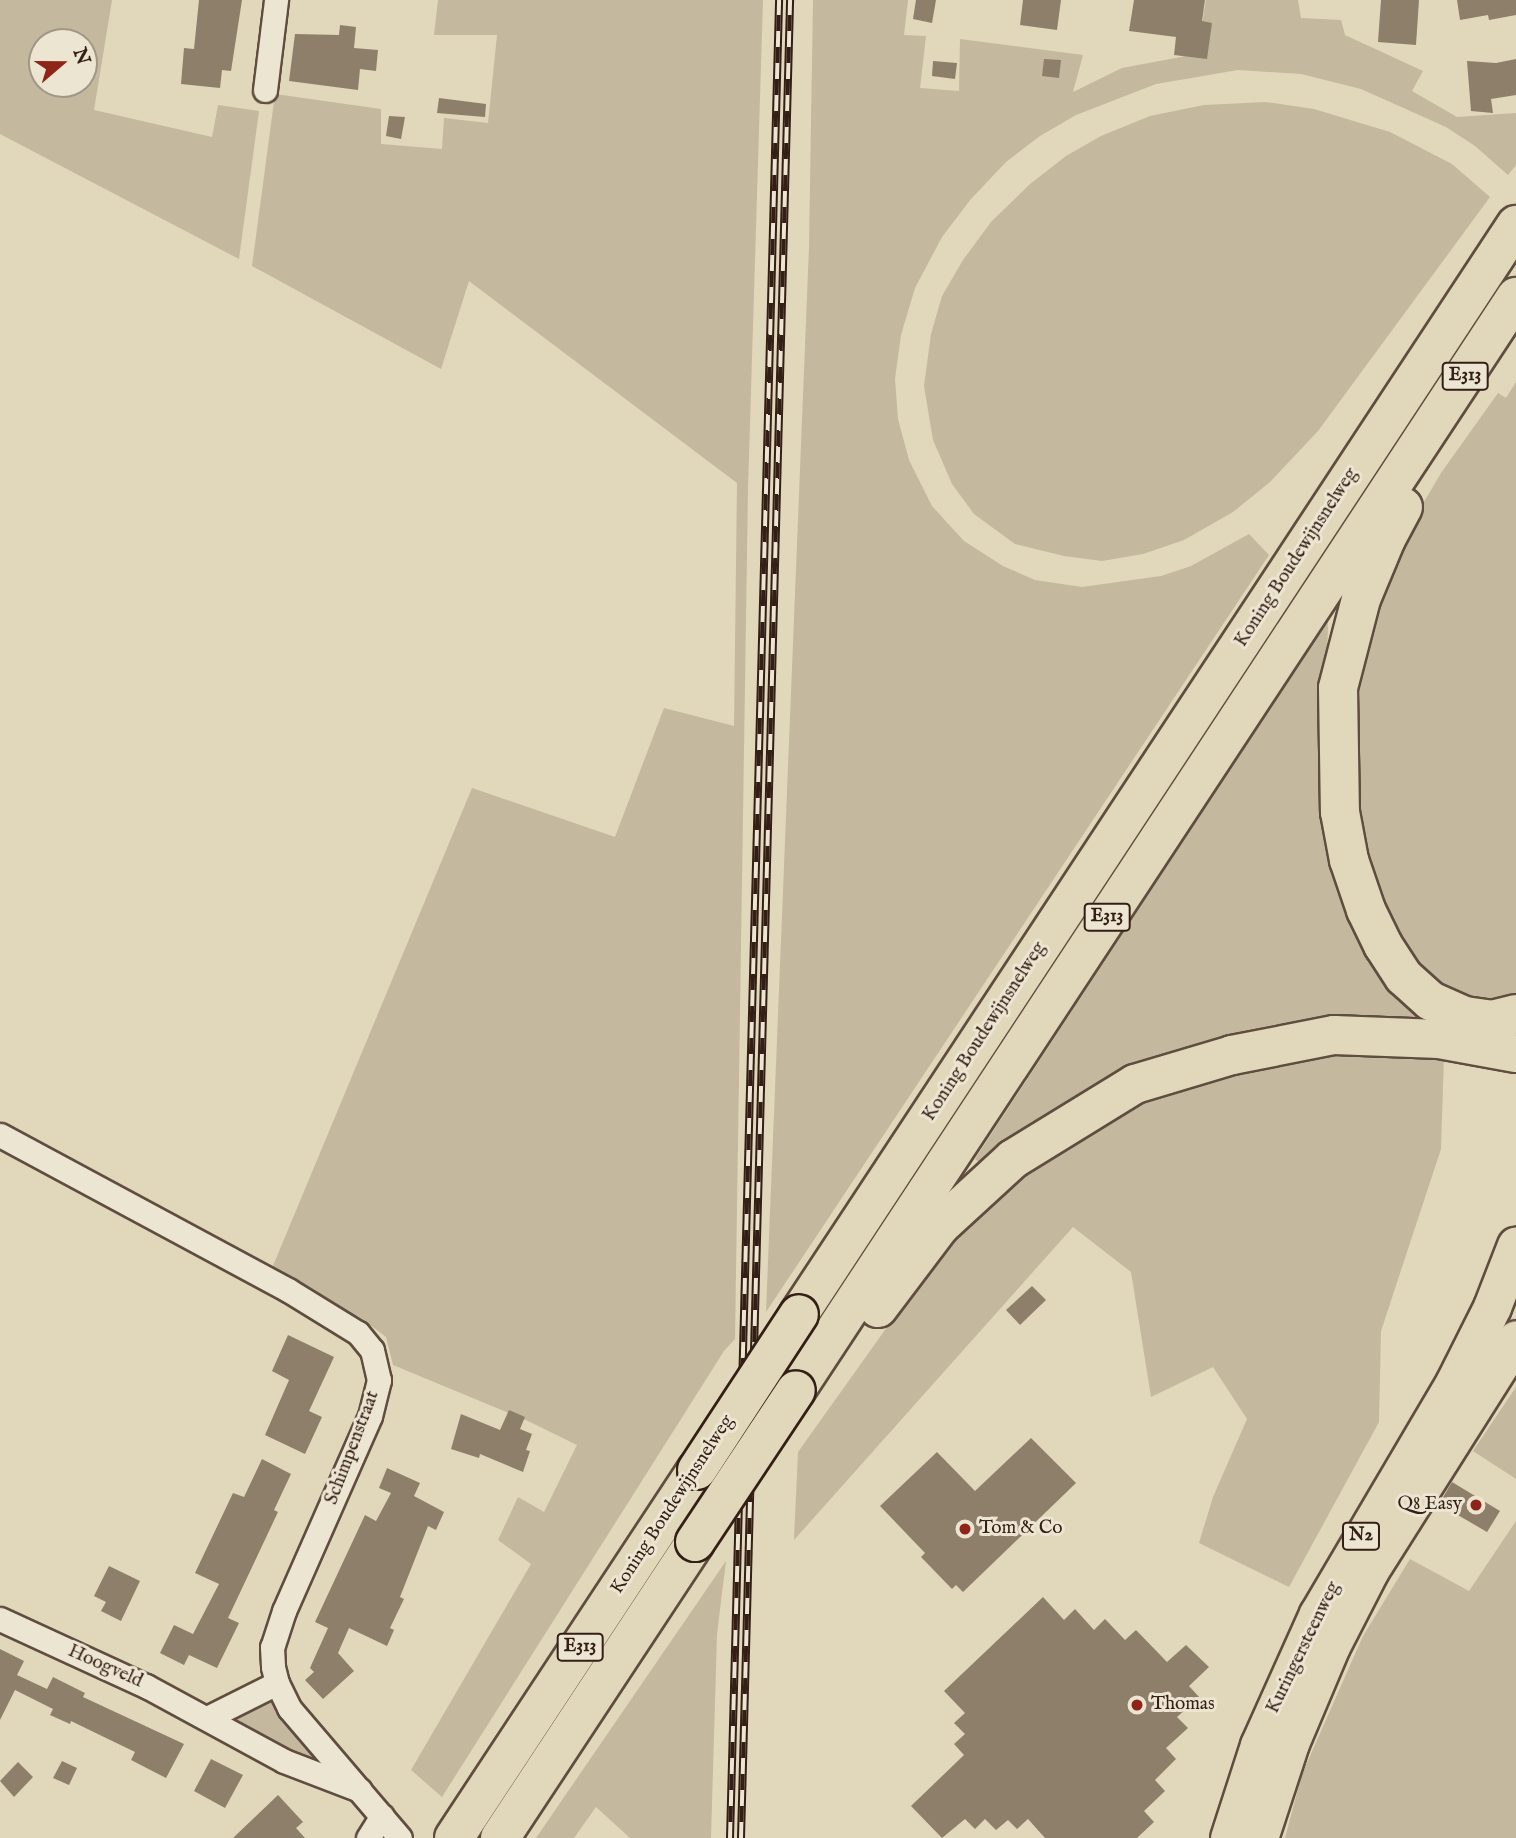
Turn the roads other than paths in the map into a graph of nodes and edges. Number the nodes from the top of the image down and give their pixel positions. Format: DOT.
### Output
graph roads {
  1 [pos="276,0"];
  2 [pos="265,90"];
  3 [pos="1508,238"];
  4 [pos="1513,302"];
  5 [pos="1419,445"];
  6 [pos="1516,1014"];
  7 [pos="1477,1046"];
  8 [pos="1516,1052"];
  9 [pos="1516,1073"];
  10 [pos="0,1135"];
  11 [pos="1516,1245"];
  12 [pos="1516,1339"];
  13 [pos="796,1390"];
  14 [pos="0,1619"];
  15 [pos="276,1683"];
  16 [pos="209,1717"];
  17 [pos="361,1790"];
  18 [pos="382,1816"];
  19 [pos="459,1831"];
  20 [pos="368,1838"];
  21 [pos="400,1838"];
  22 [pos="500,1838"];
  23 [pos="1229,1838"];
  24 [pos="1259,1838"];
  1 -- 2 [label="street"];
  3 -- 19 [label="highway, Koning Boudewijnsnelweg / E313, bridge"];
  4 -- 5 [label="highway, Koning Boudewijnsnelweg / E313"];
  5 -- 6 [label="highway"];
  5 -- 13 [label="highway, Koning Boudewijnsnelweg / E313"];
  7 -- 8 [label="highway"];
  7 -- 9 [label="highway"];
  7 -- 13 [label="highway"];
  10 -- 15 [label="street, Schimpenstraat"];
  11 -- 23 [label="main road, Kuringersteenweg / N2"];
  12 -- 24 [label="main road, Kuringersteenweg / N2"];
  13 -- 22 [label="highway, Koning Boudewijnsnelweg / E313, bridge"];
  14 -- 16 [label="street, Hoogveld"];
  15 -- 16 [label="street"];
  15 -- 17 [label="street, Schimpenstraat"];
  16 -- 17 [label="street, Hoogveld"];
  17 -- 18 [label="street, Schimpenstraat"];
  18 -- 20 [label="street"];
  18 -- 21 [label="street, Schimpenstraat"];
}
